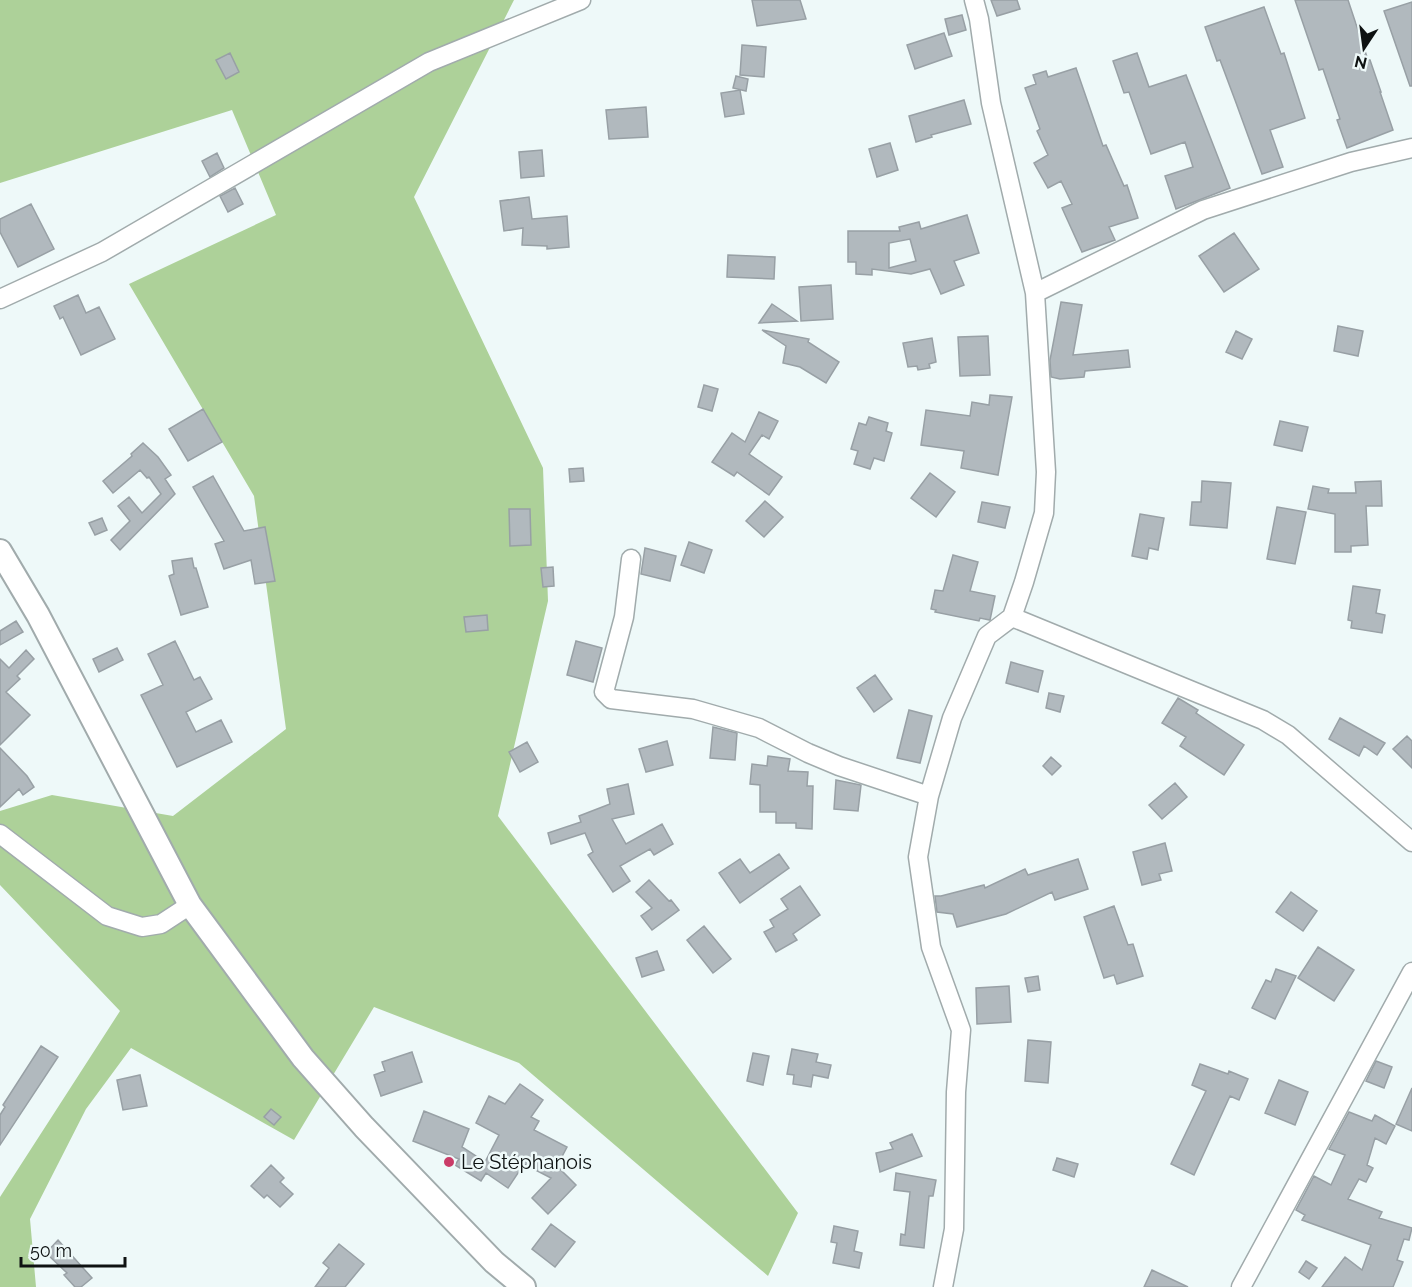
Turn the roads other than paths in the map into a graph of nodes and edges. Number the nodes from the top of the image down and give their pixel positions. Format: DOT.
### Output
graph roads {
  1 [pos="581,0"];
  2 [pos="974,0"];
  3 [pos="1412,148"];
  4 [pos="1035,293"];
  5 [pos="0,299"];
  6 [pos="0,551"];
  7 [pos="631,559"];
  8 [pos="1012,617"];
  9 [pos="929,796"];
  10 [pos="0,834"];
  11 [pos="1412,842"];
  12 [pos="190,905"];
  13 [pos="1412,972"];
  14 [pos="524,1287"];
  15 [pos="943,1287"];
  16 [pos="1241,1287"];
  1 -- 5 [label="street"];
  2 -- 4 [label="street"];
  3 -- 4 [label="street"];
  4 -- 8 [label="street"];
  6 -- 12 [label="main road"];
  7 -- 9 [label="street"];
  8 -- 9 [label="street"];
  8 -- 11 [label="street"];
  9 -- 15 [label="street"];
  10 -- 12 [label="street"];
  12 -- 14 [label="main road"];
  13 -- 16 [label="street"];
}
